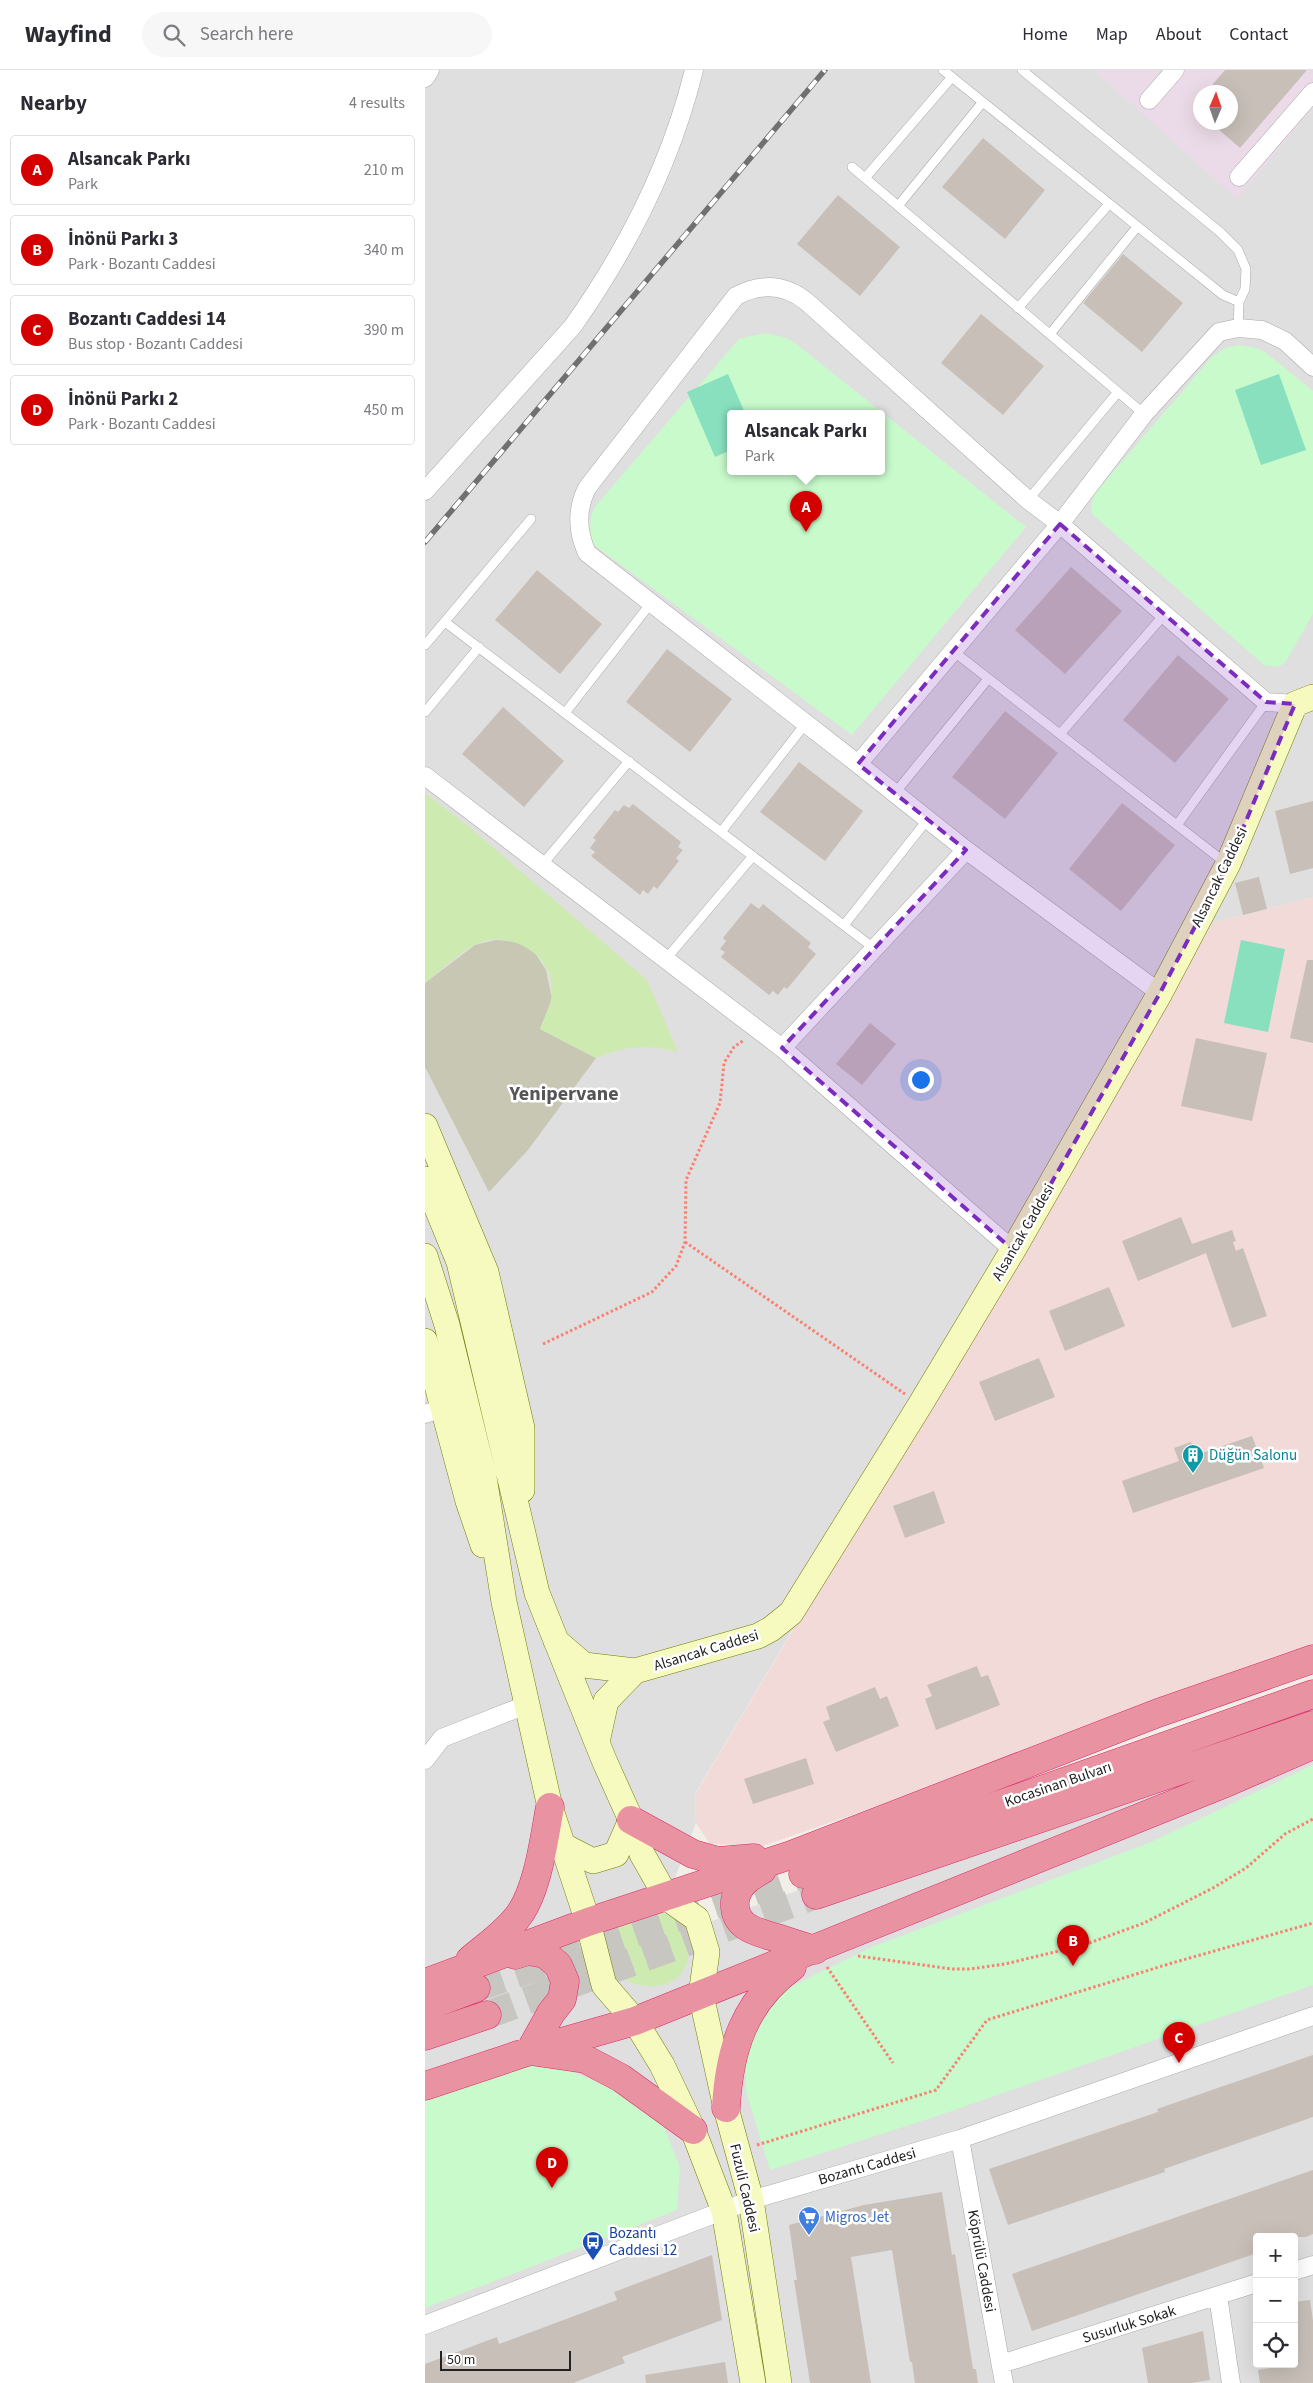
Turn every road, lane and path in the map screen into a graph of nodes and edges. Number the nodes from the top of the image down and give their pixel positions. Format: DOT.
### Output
graph roads {
  1 [pos="430,70"];
  2 [pos="694,70"];
  3 [pos="943,70"];
  4 [pos="1021,70"];
  5 [pos="1175,70"];
  6 [pos="952,77"];
  7 [pos="425,78"];
  8 [pos="1313,92"];
  9 [pos="1149,100"];
  10 [pos="983,103"];
  11 [pos="852,167"];
  12 [pos="1239,177"];
  13 [pos="865,178"];
  14 [pos="1109,204"];
  15 [pos="898,206"];
  16 [pos="1137,227"];
  17 [pos="1239,302"];
  18 [pos="1018,308"];
  19 [pos="1239,328"];
  20 [pos="1050,334"];
  21 [pos="1313,367"];
  22 [pos="1118,392"];
  23 [pos="1144,414"];
  24 [pos="425,491"];
  25 [pos="1028,500"];
  26 [pos="531,519"];
  27 [pos="1060,524"];
  28 [pos="651,603"];
  29 [pos="1164,615"];
  30 [pos="445,622"];
  31 [pos="425,644"];
  32 [pos="479,647"];
  33 [pos="953,651"];
  34 [pos="988,679"];
  35 [pos="1304,700"];
  36 [pos="1266,702"];
  37 [pos="425,712"];
  38 [pos="565,712"];
  39 [pos="806,723"];
  40 [pos="1060,734"];
  41 [pos="629,761"];
  42 [pos="858,764"];
  43 [pos="425,776"];
  44 [pos="895,793"];
  45 [pos="928,820"];
  46 [pos="1177,825"];
  47 [pos="721,832"];
  48 [pos="966,850"];
  49 [pos="753,856"];
  50 [pos="1228,864"];
  51 [pos="542,865"];
  52 [pos="844,925"];
  53 [pos="875,948"];
  54 [pos="666,959"];
  55 [pos="1160,993"];
  56 [pos="741,1042"];
  57 [pos="782,1048"];
  58 [pos="425,1126"];
  59 [pos="425,1179"];
  60 [pos="685,1242"];
  61 [pos="1013,1250"];
  62 [pos="425,1256"];
  63 [pos="425,1341"];
  64 [pos="543,1344"];
  65 [pos="920,1405"];
  66 [pos="434,1411"];
  67 [pos="523,1532"];
  68 [pos="504,1602"];
  69 [pos="556,1640"];
  70 [pos="1313,1659"];
  71 [pos="635,1671"];
  72 [pos="1313,1673"];
  73 [pos="1313,1694"];
  74 [pos="526,1705"];
  75 [pos="1158,1713"];
  76 [pos="1313,1725"];
  77 [pos="597,1742"];
  78 [pos="1313,1745"];
  79 [pos="425,1760"];
  80 [pos="551,1807"];
  81 [pos="1313,1819"];
  82 [pos="631,1820"];
  83 [pos="564,1846"];
  84 [pos="803,1875"];
  85 [pos="667,1898"];
  86 [pos="588,1922"];
  87 [pos="1313,1923"];
  88 [pos="815,1950"];
  89 [pos="854,1955"];
  90 [pos="453,1974"];
  91 [pos="425,1983"];
  92 [pos="476,1988"];
  93 [pos="701,1995"];
  94 [pos="425,2006"];
  95 [pos="487,2014"];
  96 [pos="1313,2016"];
  97 [pos="635,2021"];
  98 [pos="425,2036"];
  99 [pos="530,2051"];
  100 [pos="893,2063"];
  101 [pos="425,2086"];
  102 [pos="726,2108"];
  103 [pos="693,2130"];
  104 [pos="960,2139"];
  105 [pos="738,2151"];
  106 [pos="751,2200"];
  107 [pos="724,2211"];
  108 [pos="1313,2264"];
  109 [pos="1298,2270"];
  110 [pos="1253,2284"];
  111 [pos="1218,2296"];
  112 [pos="425,2325"];
  113 [pos="1001,2364"];
  114 [pos="753,2383"];
  115 [pos="779,2383"];
  116 [pos="1004,2383"];
  117 [pos="1231,2383"];
  1 -- 7 [label="street"];
  2 -- 24 [label="street"];
  3 -- 6 [label="lane"];
  4 -- 17 [label="lane"];
  5 -- 9 [label="street"];
  6 -- 10 [label="lane"];
  6 -- 13 [label="lane"];
  8 -- 12 [label="street"];
  10 -- 14 [label="lane"];
  10 -- 15 [label="lane"];
  11 -- 13 [label="lane"];
  13 -- 15 [label="lane"];
  14 -- 16 [label="lane"];
  14 -- 18 [label="lane"];
  15 -- 18 [label="lane"];
  16 -- 17 [label="lane"];
  16 -- 20 [label="lane"];
  17 -- 19 [label="lane"];
  18 -- 20 [label="lane"];
  19 -- 21 [label="street"];
  19 -- 23 [label="street"];
  20 -- 22 [label="lane"];
  22 -- 23 [label="lane"];
  22 -- 25 [label="lane"];
  23 -- 27 [label="street"];
  25 -- 27 [label="street"];
  25 -- 28 [label="street"];
  26 -- 30 [label="lane"];
  27 -- 29 [label="street"];
  27 -- 33 [label="street"];
  28 -- 38 [label="lane"];
  28 -- 39 [label="street"];
  29 -- 36 [label="street"];
  29 -- 40 [label="lane"];
  30 -- 31 [label="lane"];
  30 -- 32 [label="lane"];
  32 -- 37 [label="lane"];
  32 -- 38 [label="lane"];
  33 -- 34 [label="lane"];
  33 -- 42 [label="street"];
  34 -- 40 [label="lane"];
  34 -- 44 [label="lane"];
  35 -- 36 [label="street"];
  35 -- 50 [label="street, Alsancak Caddesi"];
  36 -- 46 [label="lane"];
  38 -- 41 [label="lane"];
  39 -- 42 [label="street"];
  39 -- 47 [label="lane"];
  40 -- 46 [label="lane"];
  41 -- 47 [label="lane"];
  41 -- 51 [label="lane"];
  42 -- 44 [label="street"];
  43 -- 51 [label="street"];
  44 -- 45 [label="street"];
  45 -- 48 [label="street"];
  45 -- 52 [label="lane"];
  46 -- 50 [label="lane"];
  47 -- 49 [label="lane"];
  48 -- 53 [label="street"];
  48 -- 55 [label="street"];
  49 -- 52 [label="lane"];
  49 -- 54 [label="lane"];
  50 -- 55 [label="street, Alsancak Caddesi"];
  51 -- 54 [label="street"];
  52 -- 53 [label="lane"];
  53 -- 57 [label="street"];
  54 -- 57 [label="street"];
  55 -- 61 [label="street, Alsancak Caddesi"];
  56 -- 60 [label="path"];
  57 -- 61 [label="street"];
  58 -- 67 [label="street"];
  59 -- 67 [label="street"];
  60 -- 64 [label="path"];
  60 -- 65 [label="path"];
  61 -- 65 [label="street, Alsancak Caddesi"];
  62 -- 68 [label="street"];
  63 -- 66 [label="street"];
  65 -- 71 [label="street, Alsancak Caddesi"];
  66 -- 68 [label="street"];
  67 -- 69 [label="street"];
  68 -- 74 [label="street"];
  69 -- 71 [label="street, Alsancak Caddesi"];
  69 -- 77 [label="street"];
  70 -- 75 [label="highway"];
  71 -- 77 [label="street, Alsancak Caddesi"];
  72 -- 75 [label="highway"];
  73 -- 84 [label="highway, Kocasinan Bulvarı"];
  74 -- 79 [label="street"];
  74 -- 80 [label="street"];
  75 -- 84 [label="highway"];
  76 -- 84 [label="highway, Kocasinan Bulvarı"];
  77 -- 82 [label="street"];
  78 -- 88 [label="highway"];
  80 -- 83 [label="street"];
  80 -- 90 [label="highway"];
  81 -- 89 [label="path"];
  82 -- 83 [label="street"];
  82 -- 84 [label="highway"];
  82 -- 85 [label="street"];
  83 -- 86 [label="street"];
  84 -- 85 [label="highway"];
  84 -- 88 [label="highway"];
  85 -- 86 [label="highway"];
  85 -- 93 [label="street"];
  86 -- 90 [label="highway"];
  86 -- 97 [label="street"];
  87 -- 105 [label="path"];
  88 -- 93 [label="highway"];
  88 -- 100 [label="path"];
  88 -- 102 [label="highway"];
  90 -- 91 [label="highway"];
  90 -- 99 [label="highway"];
  92 -- 94 [label="highway"];
  93 -- 97 [label="highway"];
  93 -- 102 [label="street, Fuzuli Caddesi"];
  95 -- 98 [label="highway"];
  96 -- 104 [label="street, Bozantı Caddesi"];
  97 -- 99 [label="highway"];
  97 -- 103 [label="street, Fuzuli Caddesi"];
  99 -- 101 [label="highway"];
  99 -- 103 [label="highway"];
  102 -- 105 [label="street, Fuzuli Caddesi"];
  103 -- 107 [label="street, Fuzuli Caddesi"];
  104 -- 106 [label="street, Bozantı Caddesi"];
  104 -- 113 [label="street, Köprülü Caddesi"];
  105 -- 106 [label="street, Fuzuli Caddesi"];
  106 -- 107 [label="street, Bozantı Caddesi"];
  106 -- 115 [label="street, Fuzuli Caddesi"];
  107 -- 112 [label="street, Bozantı Caddesi"];
  107 -- 114 [label="street, Fuzuli Caddesi"];
  108 -- 109 [label="street"];
  110 -- 111 [label="street, Susurluk Sokak"];
  111 -- 113 [label="street, Susurluk Sokak"];
  111 -- 117 [label="street"];
  113 -- 116 [label="street, Köprülü Caddesi"];
}
